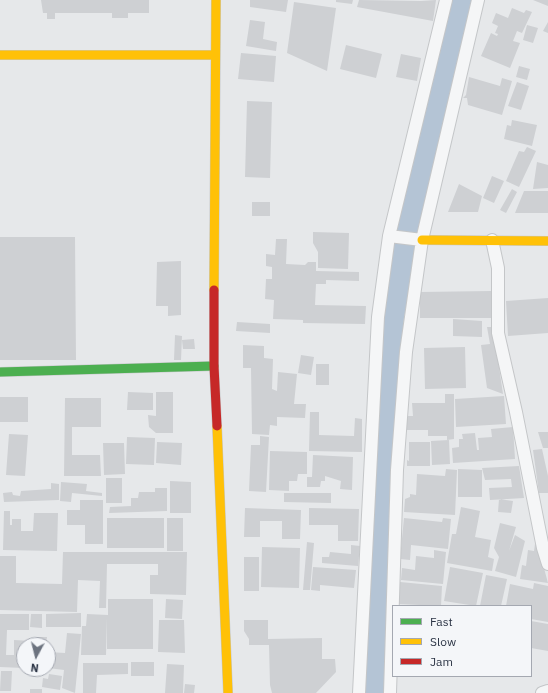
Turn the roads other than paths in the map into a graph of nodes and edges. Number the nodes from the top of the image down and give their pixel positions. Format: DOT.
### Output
graph roads {
  1 [pos="216,0"];
  2 [pos="446,0"];
  3 [pos="478,0"];
  4 [pos="0,55"];
  5 [pos="216,55"];
  6 [pos="389,236"];
  7 [pos="419,240"];
  8 [pos="492,240"];
  9 [pos="548,241"];
  10 [pos="214,366"];
  11 [pos="0,372"];
  12 [pos="548,564"];
  13 [pos="393,605"];
  14 [pos="392,629"];
  15 [pos="548,691"];
  16 [pos="228,693"];
  17 [pos="359,693"];
  18 [pos="390,693"];
  19 [pos="542,693"];
  1 -- 5 [label="main road"];
  2 -- 6 [label="lane"];
  3 -- 7 [label="lane"];
  4 -- 5 [label="main road"];
  5 -- 10 [label="main road"];
  6 -- 7 [label="lane"];
  6 -- 17 [label="lane"];
  7 -- 8 [label="main road"];
  7 -- 13 [label="lane"];
  8 -- 9 [label="main road"];
  8 -- 12 [label="lane"];
  10 -- 11 [label="main road"];
  10 -- 16 [label="main road"];
  14 -- 18 [label="lane"];
  15 -- 19 [label="lane"];
}
